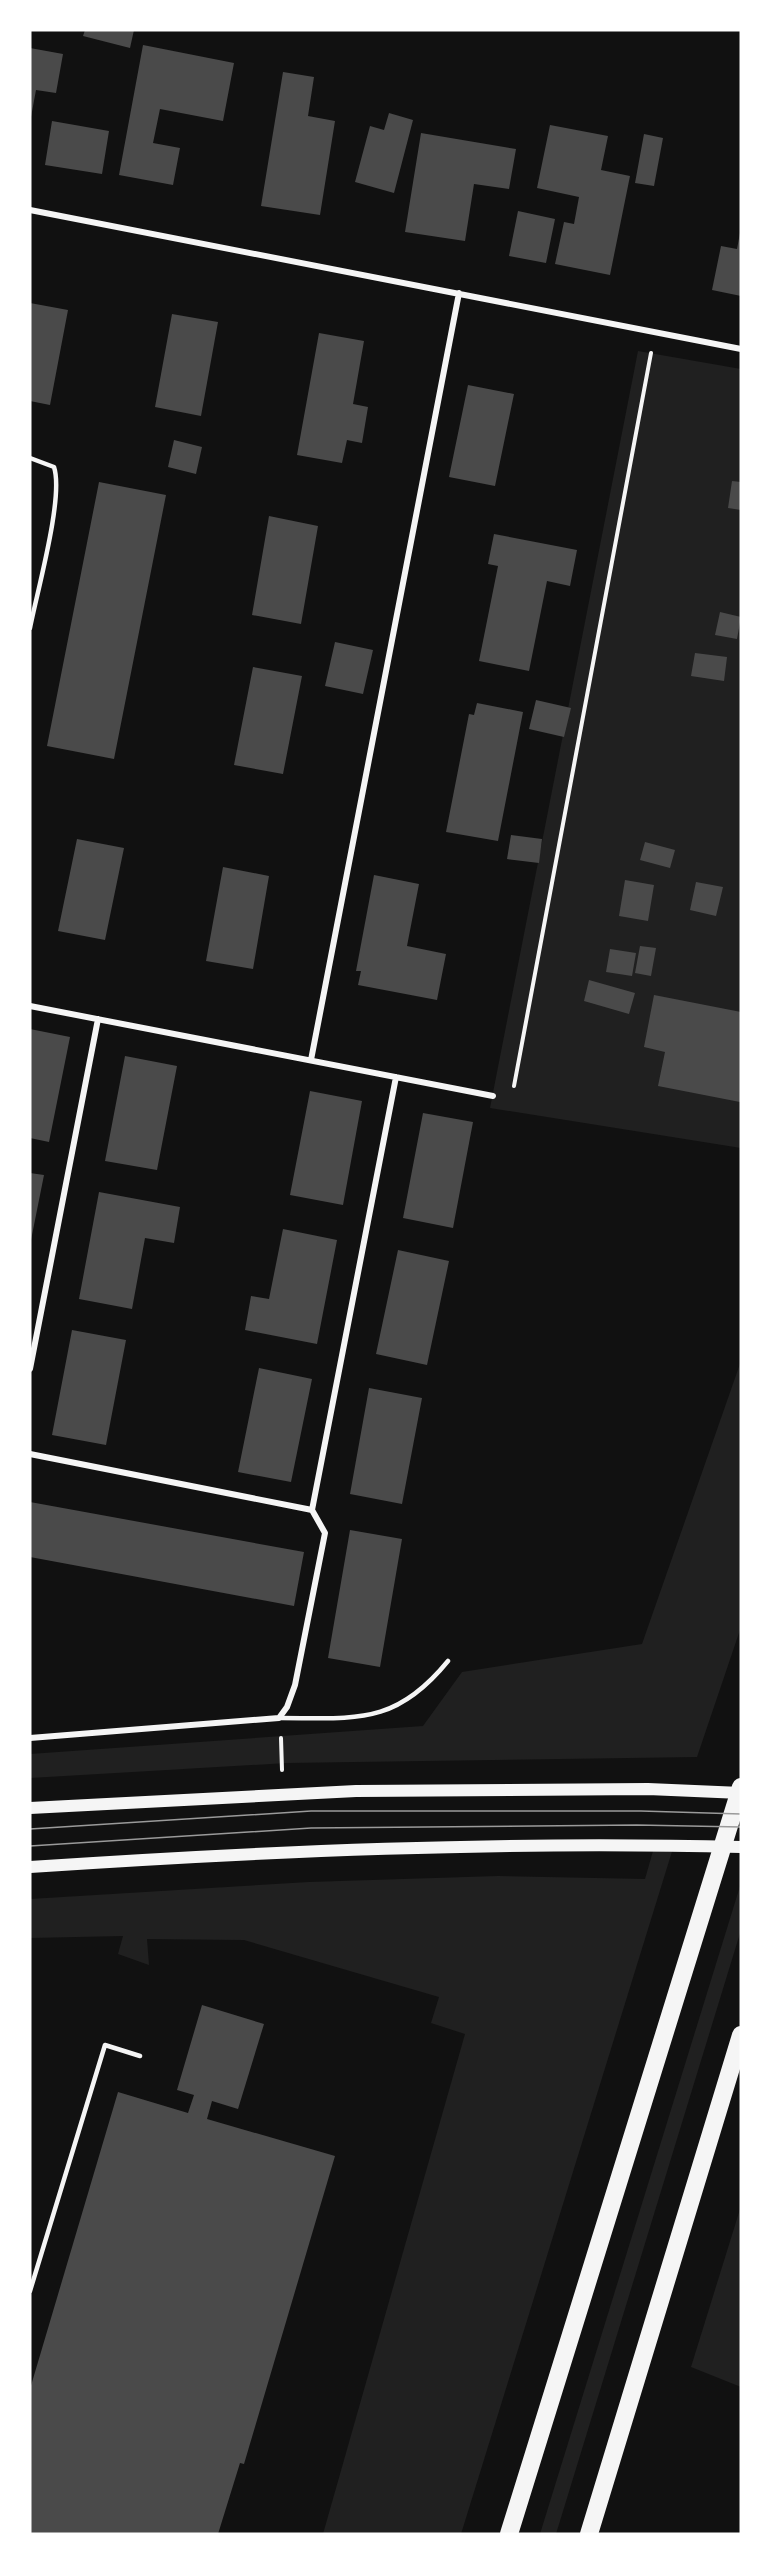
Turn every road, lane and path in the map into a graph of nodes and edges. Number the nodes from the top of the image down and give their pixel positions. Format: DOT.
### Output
graph roads {
  1 [pos="30,210"];
  2 [pos="459,294"];
  3 [pos="654,332"];
  4 [pos="741,349"];
  5 [pos="30,458"];
  6 [pos="30,628"];
  7 [pos="30,1006"];
  8 [pos="98,1019"];
  9 [pos="311,1060"];
  10 [pos="396,1077"];
  11 [pos="513,1092"];
  12 [pos="493,1096"];
  13 [pos="30,1369"];
  14 [pos="30,1454"];
  15 [pos="312,1510"];
  16 [pos="448,1661"];
  17 [pos="279,1718"];
  18 [pos="281,1736"];
  19 [pos="30,1738"];
  20 [pos="741,1787"];
  21 [pos="741,1793"];
  22 [pos="284,1795"];
  23 [pos="30,1808"];
  24 [pos="741,1847"];
  25 [pos="30,1867"];
  26 [pos="741,2035"];
  27 [pos="140,2056"];
  28 [pos="30,2291"];
  29 [pos="509,2534"];
  30 [pos="589,2534"];
  1 -- 2 [label="street"];
  2 -- 3 [label="street"];
  2 -- 9 [label="street"];
  3 -- 4 [label="street"];
  3 -- 11 [label="path"];
  5 -- 6 [label="lane"];
  7 -- 8 [label="street"];
  8 -- 9 [label="street"];
  8 -- 13 [label="street"];
  9 -- 10 [label="street"];
  10 -- 12 [label="street"];
  10 -- 15 [label="street"];
  14 -- 15 [label="street"];
  15 -- 17 [label="street"];
  16 -- 17 [label="lane"];
  17 -- 19 [label="street"];
  18 -- 22 [label="path"];
  20 -- 29 [label="highway"];
  21 -- 22 [label="main road"];
  22 -- 23 [label="main road"];
  24 -- 25 [label="main road"];
  26 -- 30 [label="highway"];
  27 -- 28 [label="lane"];
}
